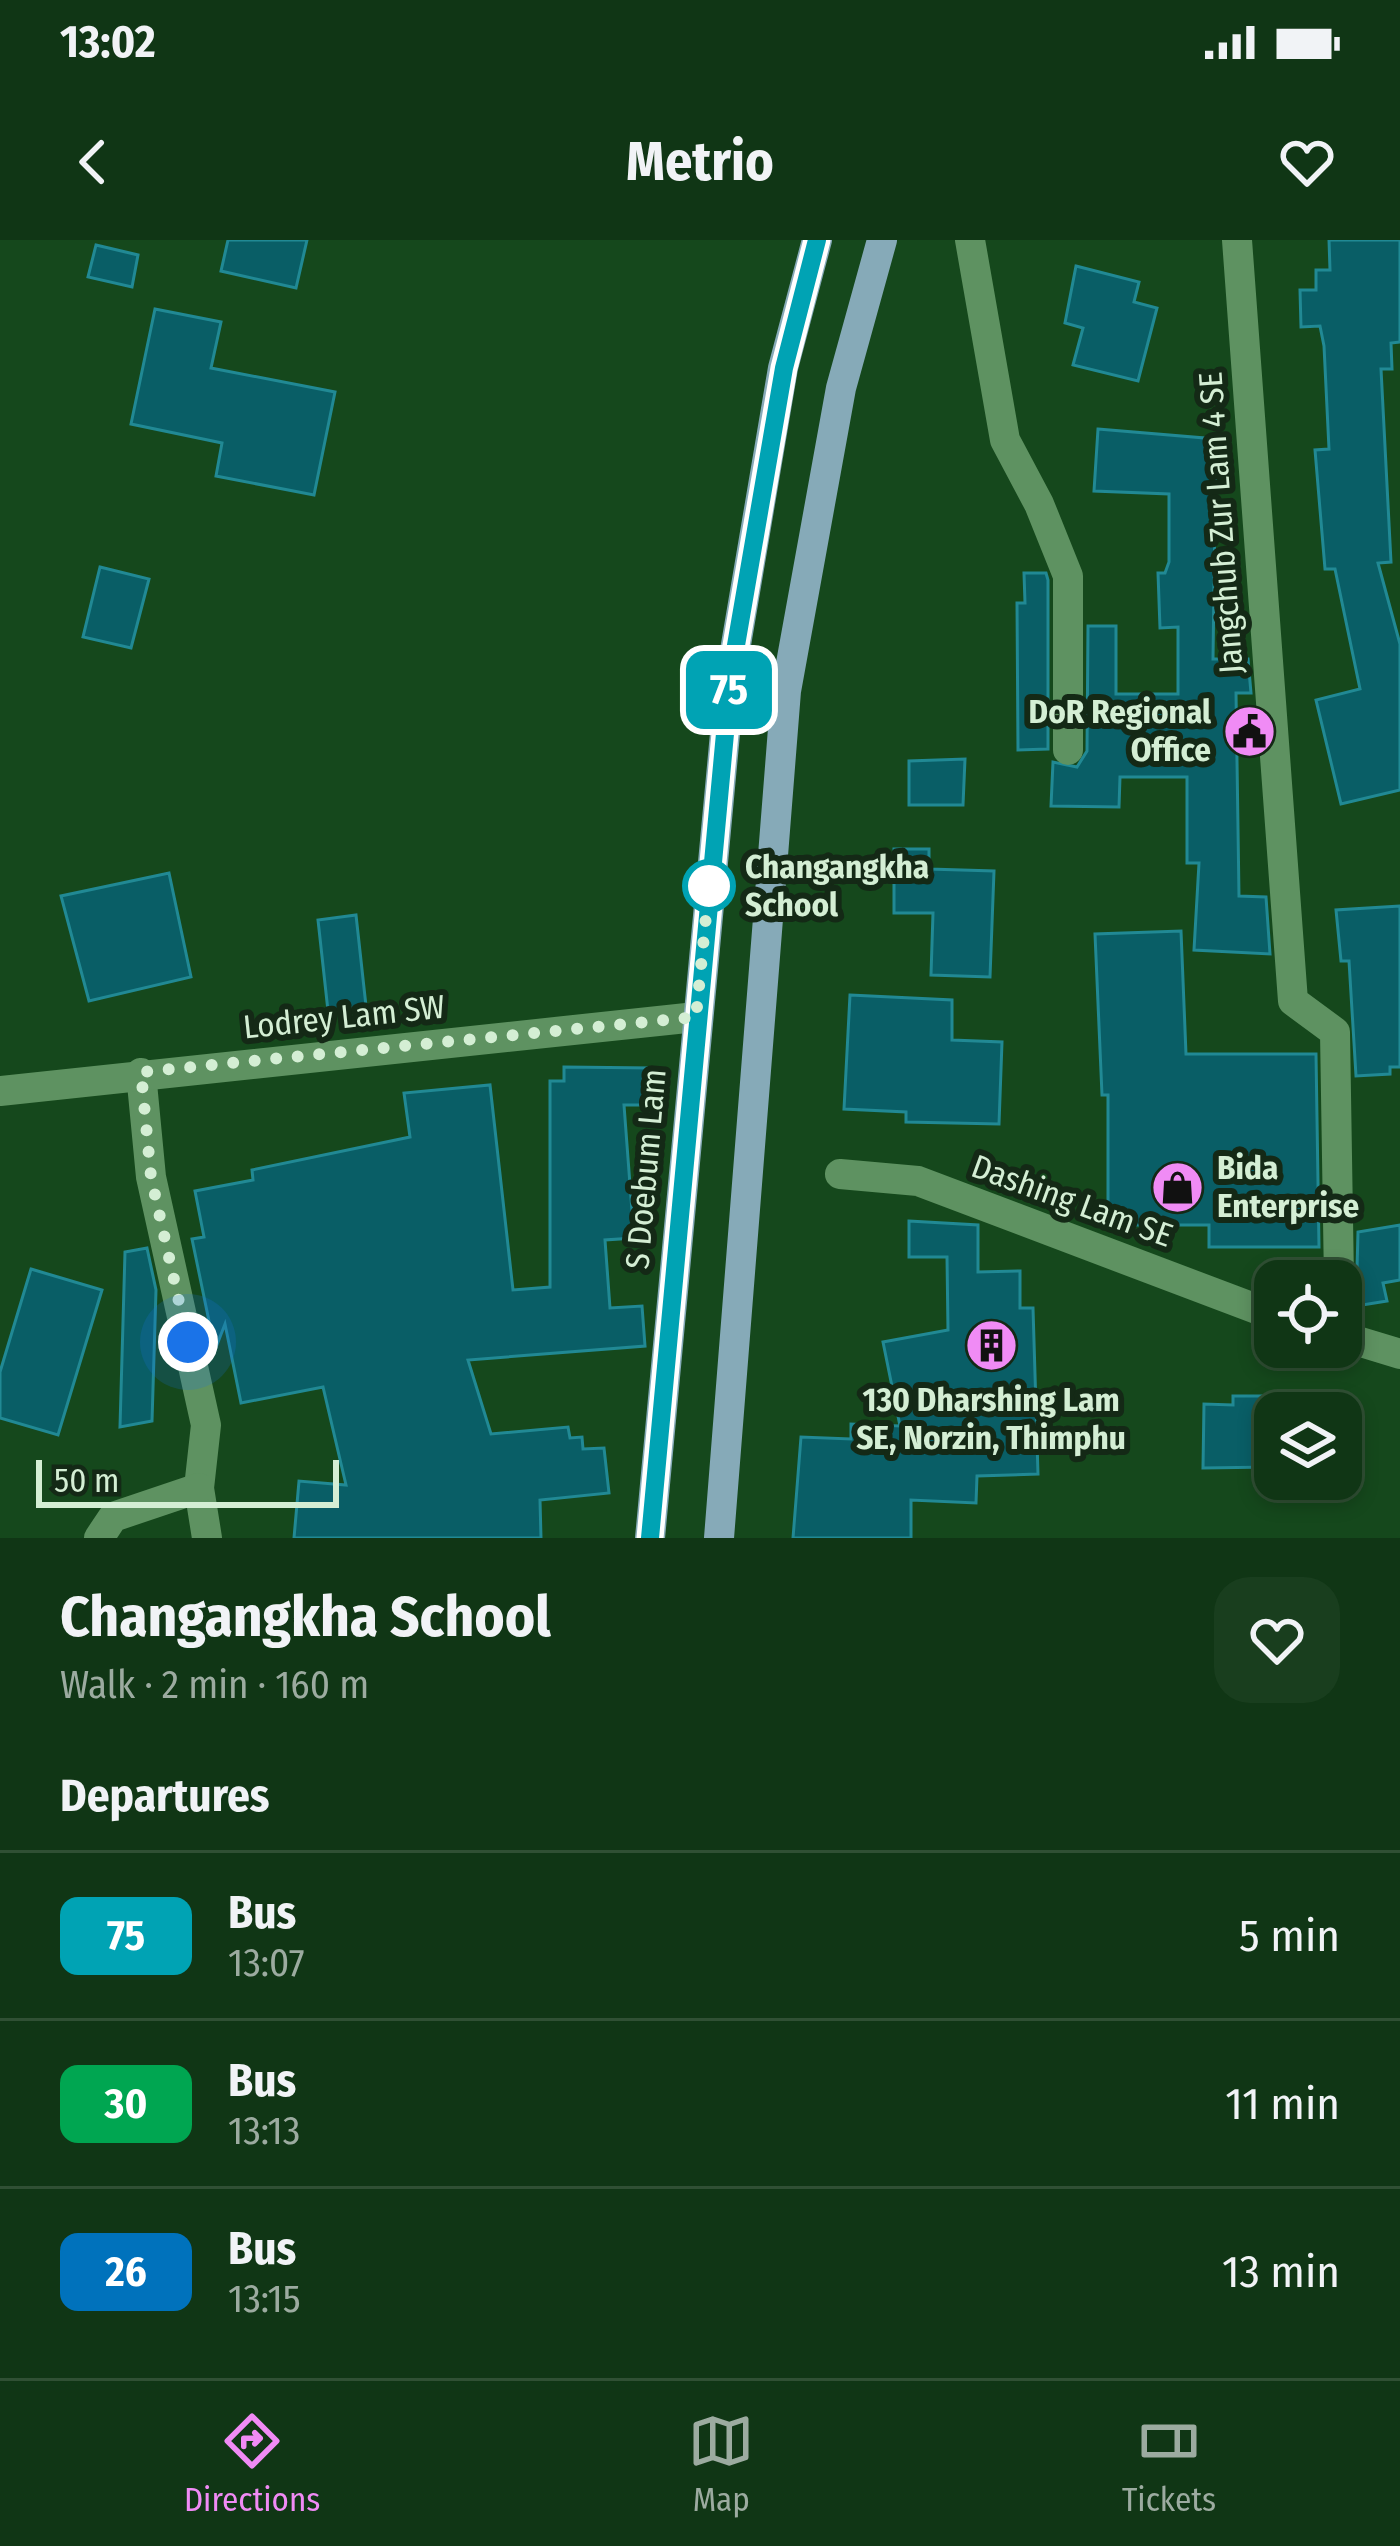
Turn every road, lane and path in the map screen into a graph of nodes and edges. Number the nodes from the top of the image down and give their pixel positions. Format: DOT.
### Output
graph roads {
  1 [pos="817,240"];
  2 [pos="882,240"];
  3 [pos="970,240"];
  4 [pos="1237,240"];
  5 [pos="1068,750"];
  6 [pos="696,1017"];
  7 [pos="141,1072"];
  8 [pos="0,1091"];
  9 [pos="840,1174"];
  10 [pos="1339,1260"];
  11 [pos="1254,1308"];
  12 [pos="1362,1342"];
  13 [pos="1400,1354"];
  14 [pos="199,1488"];
  15 [pos="99,1538"];
  16 [pos="207,1538"];
  17 [pos="650,1538"];
  18 [pos="719,1538"];
  1 -- 6 [label="main road, S Doebum Lam"];
  2 -- 18 [label="main road"];
  3 -- 5 [label="street"];
  4 -- 10 [label="street, Jangchub Zur Lam 4 SE"];
  6 -- 7 [label="street, Lodrey Lam SW"];
  6 -- 17 [label="main road, S Doebum Lam"];
  7 -- 8 [label="street, Lodrey Lam SW"];
  7 -- 14 [label="street"];
  9 -- 11 [label="street, Dashing Lam SE"];
  12 -- 13 [label="street"];
  14 -- 15 [label="street"];
  14 -- 16 [label="street"];
}
